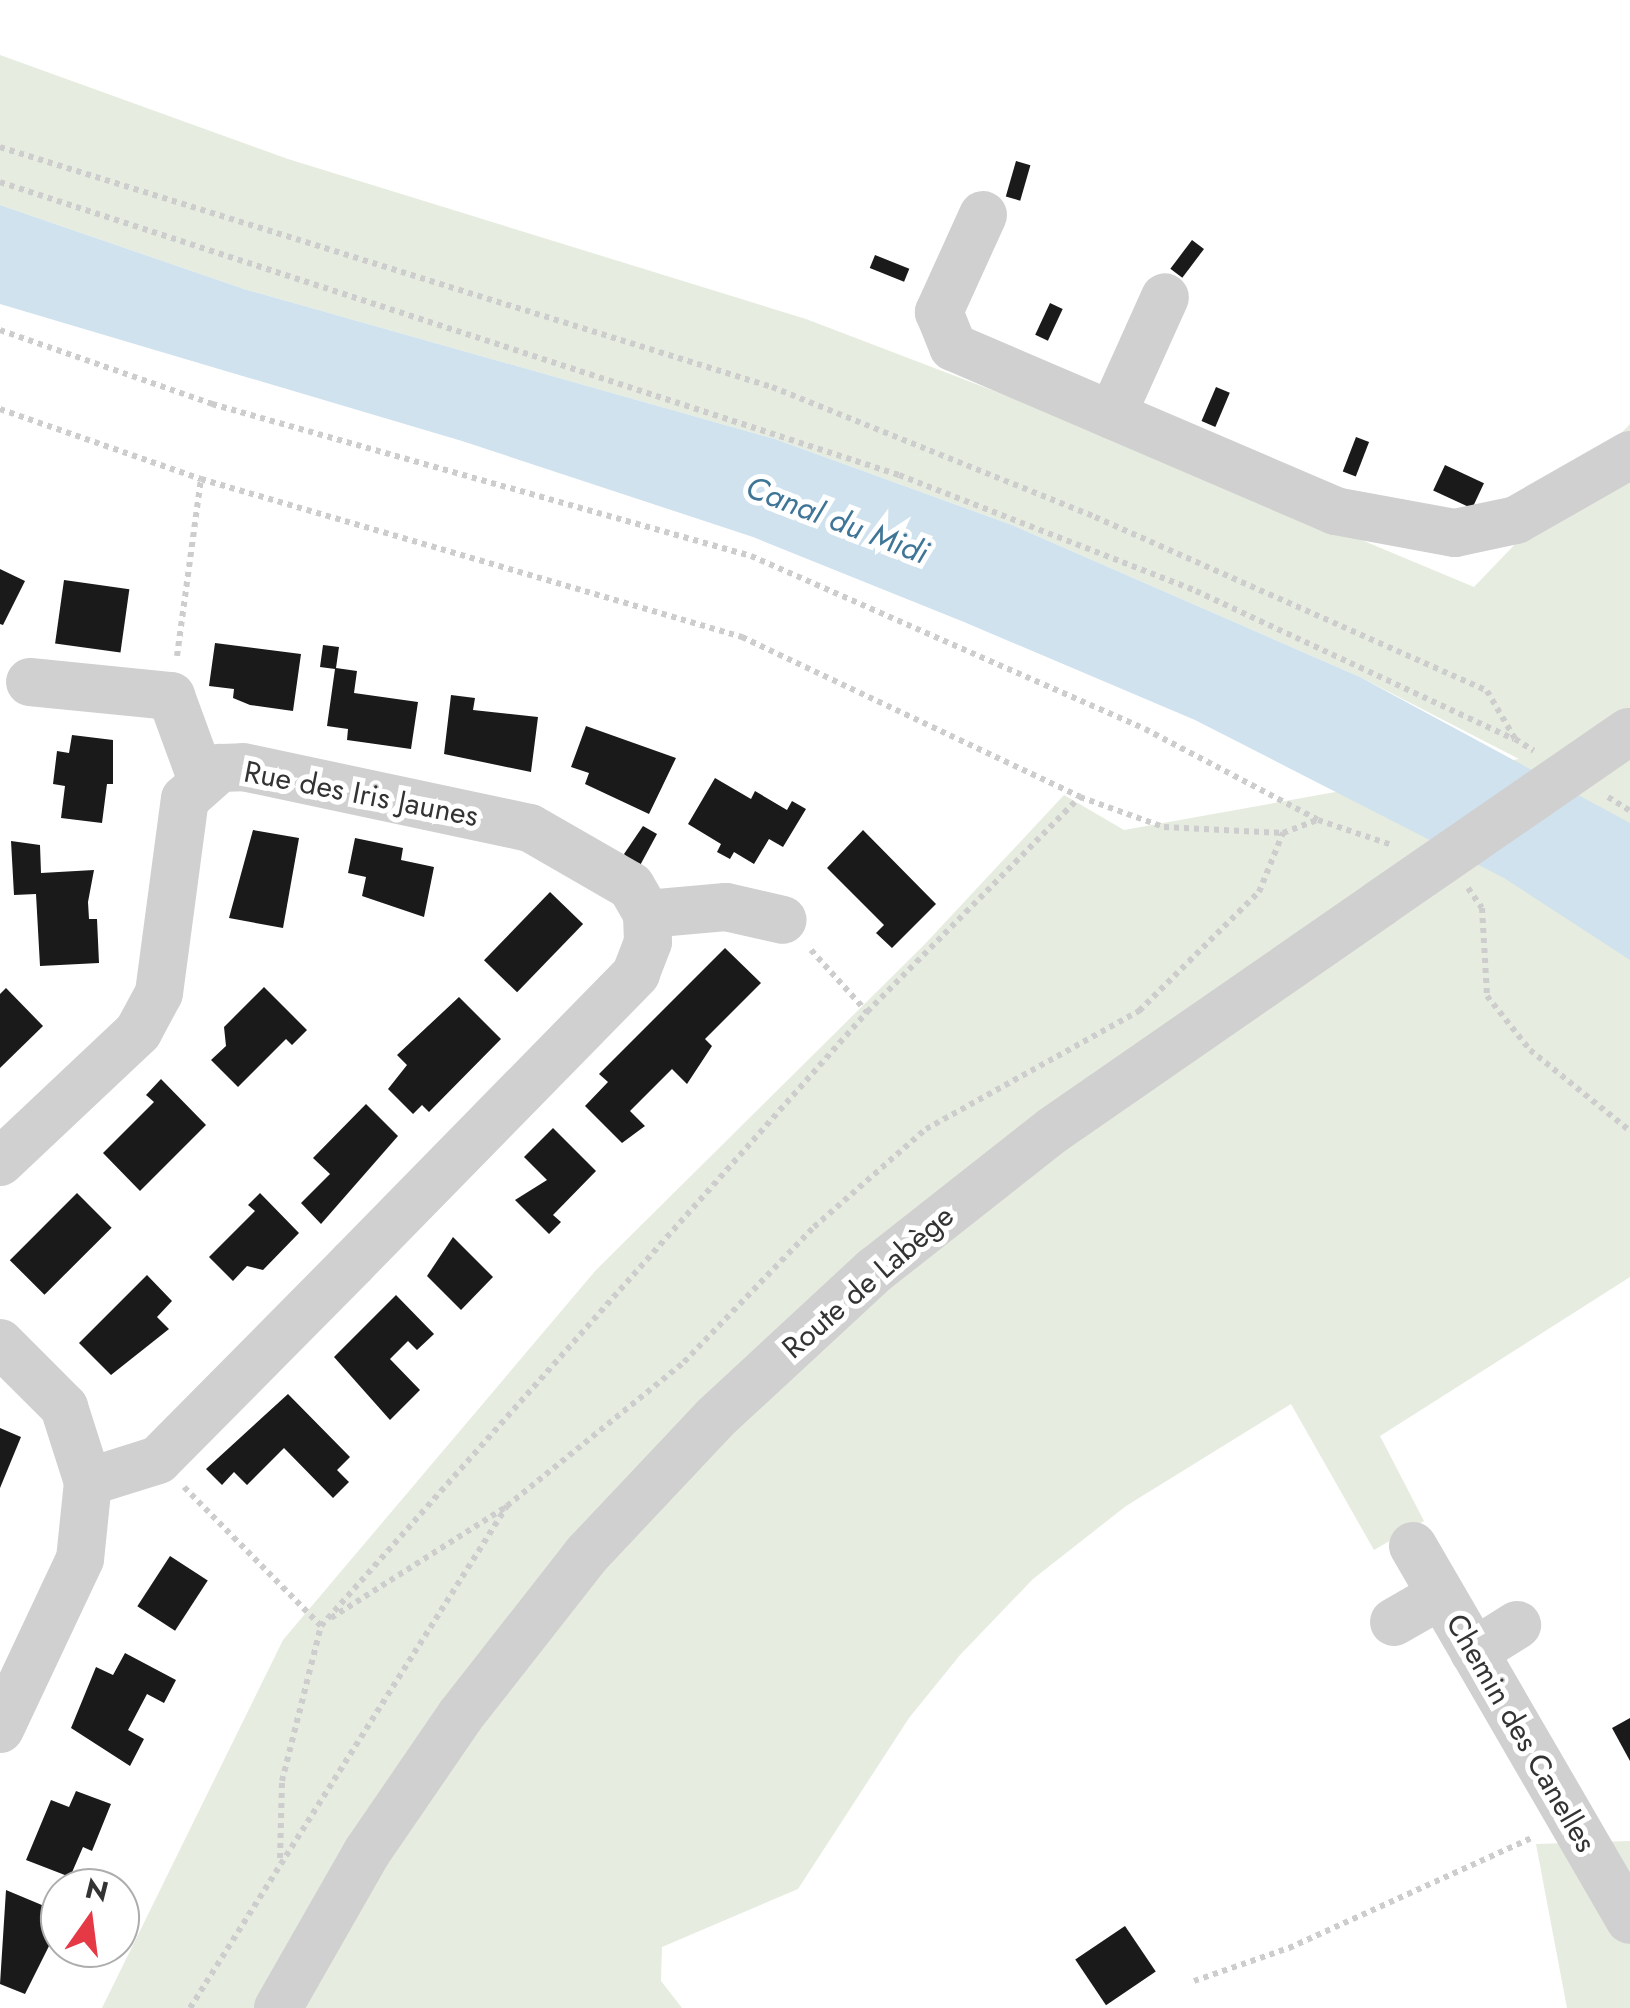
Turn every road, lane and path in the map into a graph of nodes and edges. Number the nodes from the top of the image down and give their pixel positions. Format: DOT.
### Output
graph roads {
  1 [pos="0,146"];
  2 [pos="0,182"];
  3 [pos="983,216"];
  4 [pos="1165,297"];
  5 [pos="0,330"];
  6 [pos="0,409"];
  7 [pos="1112,415"];
  8 [pos="1630,454"];
  9 [pos="201,479"];
  10 [pos="30,682"];
  11 [pos="172,696"];
  12 [pos="1629,731"];
  13 [pos="1515,740"];
  14 [pos="1548,760"];
  15 [pos="201,778"];
  16 [pos="1597,791"];
  17 [pos="1080,798"];
  18 [pos="1630,811"];
  19 [pos="1482,908"];
  20 [pos="647,914"];
  21 [pos="783,920"];
  22 [pos="867,1012"];
  23 [pos="1630,1131"];
  24 [pos="0,1162"];
  25 [pos="0,1343"];
  26 [pos="158,1460"];
  27 [pos="88,1482"];
  28 [pos="507,1506"];
  29 [pos="1412,1546"];
  30 [pos="1440,1595"];
  31 [pos="1394,1622"];
  32 [pos="1517,1625"];
  33 [pos="321,1626"];
  34 [pos="1474,1652"];
  35 [pos="0,1729"];
  36 [pos="1572,1821"];
  37 [pos="280,1859"];
  38 [pos="1630,1920"];
  39 [pos="1194,1980"];
  40 [pos="278,2008"];
  1 -- 13 [label="path"];
  2 -- 13 [label="path"];
  3 -- 7 [label="street"];
  4 -- 7 [label="street"];
  5 -- 17 [label="path"];
  6 -- 9 [label="path"];
  7 -- 8 [label="street"];
  9 -- 11 [label="path"];
  9 -- 17 [label="path"];
  10 -- 11 [label="street"];
  11 -- 15 [label="street"];
  12 -- 40 [label="street, Route de Labège, bridge"];
  13 -- 14 [label="path"];
  15 -- 20 [label="street, Rue des Iris Jaunes"];
  15 -- 24 [label="street, Rue des Iris Jaunes"];
  16 -- 18 [label="path"];
  17 -- 22 [label="path"];
  19 -- 23 [label="path"];
  20 -- 21 [label="street"];
  20 -- 26 [label="street"];
  21 -- 22 [label="path"];
  22 -- 33 [label="path"];
  25 -- 27 [label="street"];
  26 -- 27 [label="street"];
  26 -- 33 [label="path"];
  27 -- 35 [label="street"];
  28 -- 33 [label="path"];
  29 -- 30 [label="street, Chemin des Canelles"];
  30 -- 31 [label="street"];
  30 -- 34 [label="street, Chemin des Canelles"];
  32 -- 34 [label="street"];
  33 -- 37 [label="path"];
  34 -- 36 [label="street, Chemin des Canelles"];
  36 -- 38 [label="street, Chemin des Canelles"];
  36 -- 39 [label="path"];
}
